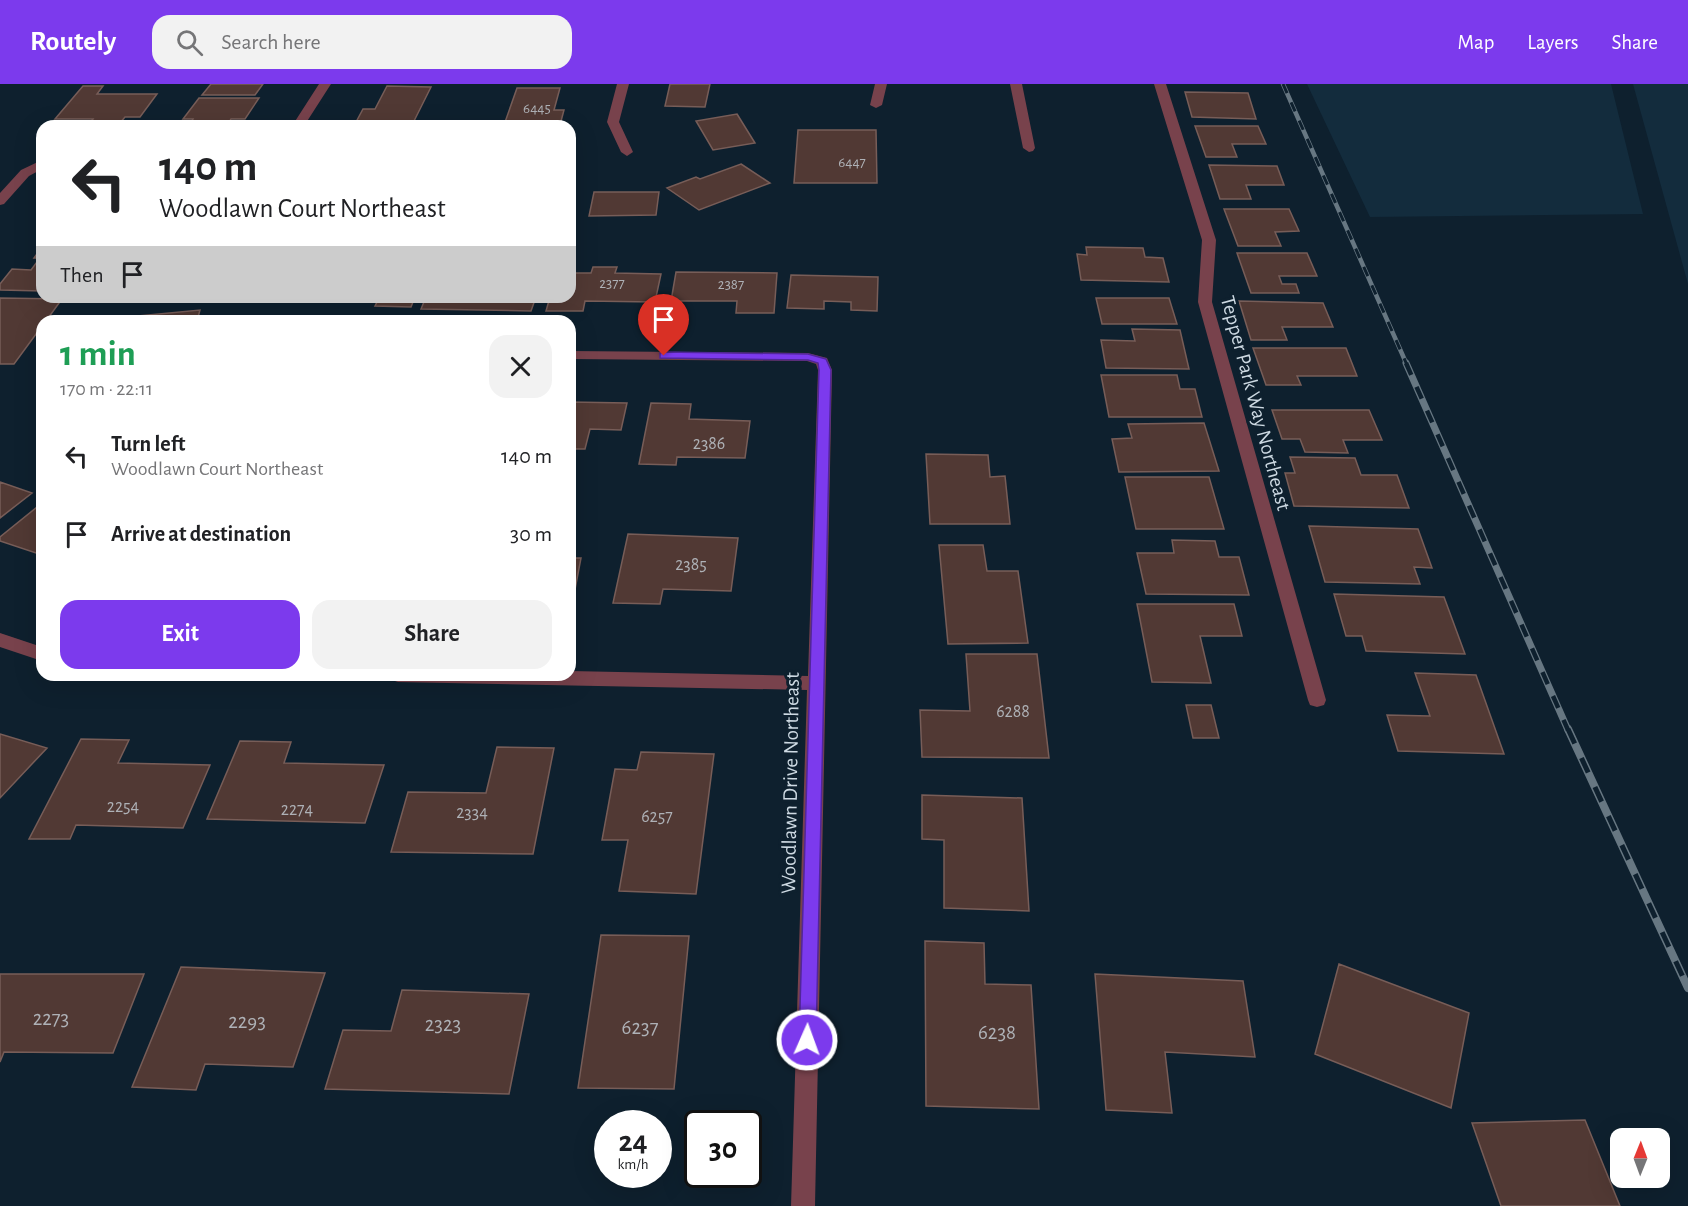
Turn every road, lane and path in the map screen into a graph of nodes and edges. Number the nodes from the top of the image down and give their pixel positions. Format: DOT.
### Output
graph roads {
  1 [pos="325,84"];
  2 [pos="623,84"];
  3 [pos="881,84"];
  4 [pos="1016,84"];
  5 [pos="1160,84"];
  6 [pos="876,105"];
  7 [pos="302,120"];
  8 [pos="1029,148"];
  9 [pos="627,152"];
  10 [pos="36,167"];
  11 [pos="0,201"];
  12 [pos="576,355"];
  13 [pos="0,640"];
  14 [pos="36,652"];
  15 [pos="576,678"];
  16 [pos="817,683"];
  17 [pos="1317,699"];
  18 [pos="803,1206"];
  1 -- 7 [label="street"];
  2 -- 9 [label="street"];
  3 -- 6 [label="street"];
  4 -- 8 [label="street"];
  5 -- 17 [label="street, Tepper Park Way Northeast"];
  10 -- 11 [label="street"];
  12 -- 16 [label="street, Woodlawn Drive Northeast"];
  13 -- 14 [label="street"];
  15 -- 16 [label="street"];
  16 -- 18 [label="street, Woodlawn Drive Northeast"];
}
